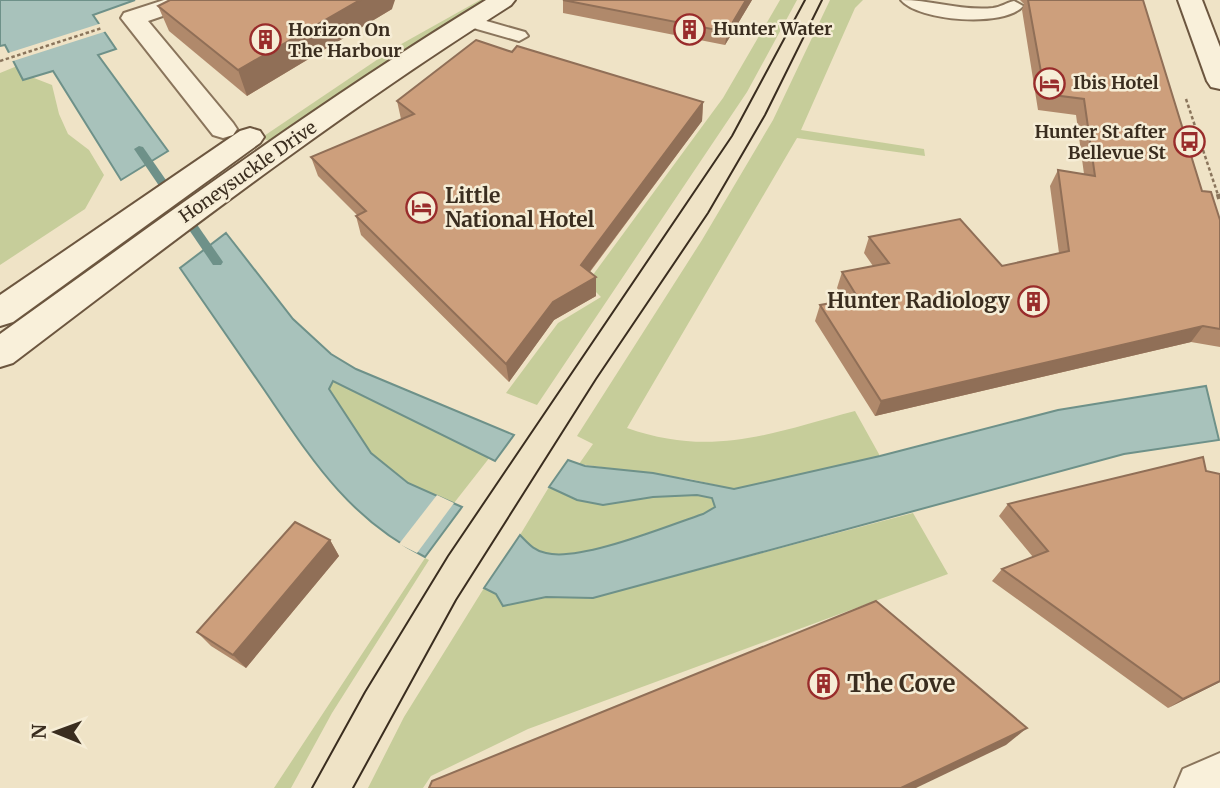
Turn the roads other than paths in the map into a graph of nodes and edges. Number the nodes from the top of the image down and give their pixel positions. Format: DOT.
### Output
graph roads {
  1 [pos="187,0"];
  2 [pos="503,0"];
  3 [pos="910,0"];
  4 [pos="1190,0"];
  5 [pos="1014,6"];
  6 [pos="471,10"];
  7 [pos="519,36"];
  8 [pos="1220,81"];
  9 [pos="223,129"];
  10 [pos="137,234"];
  11 [pos="0,313"];
  12 [pos="0,353"];
  13 [pos="1220,780"];
  14 [pos="1202,788"];
  1 -- 9 [label="main road"];
  2 -- 6 [label="main road, Honeysuckle Drive"];
  3 -- 5 [label="lane"];
  4 -- 8 [label="main road"];
  6 -- 7 [label="lane"];
  6 -- 10 [label="main road, Honeysuckle Drive"];
  10 -- 11 [label="main road, Honeysuckle Drive"];
  10 -- 12 [label="main road, Honeysuckle Drive"];
  13 -- 14 [label="main road"];
}
